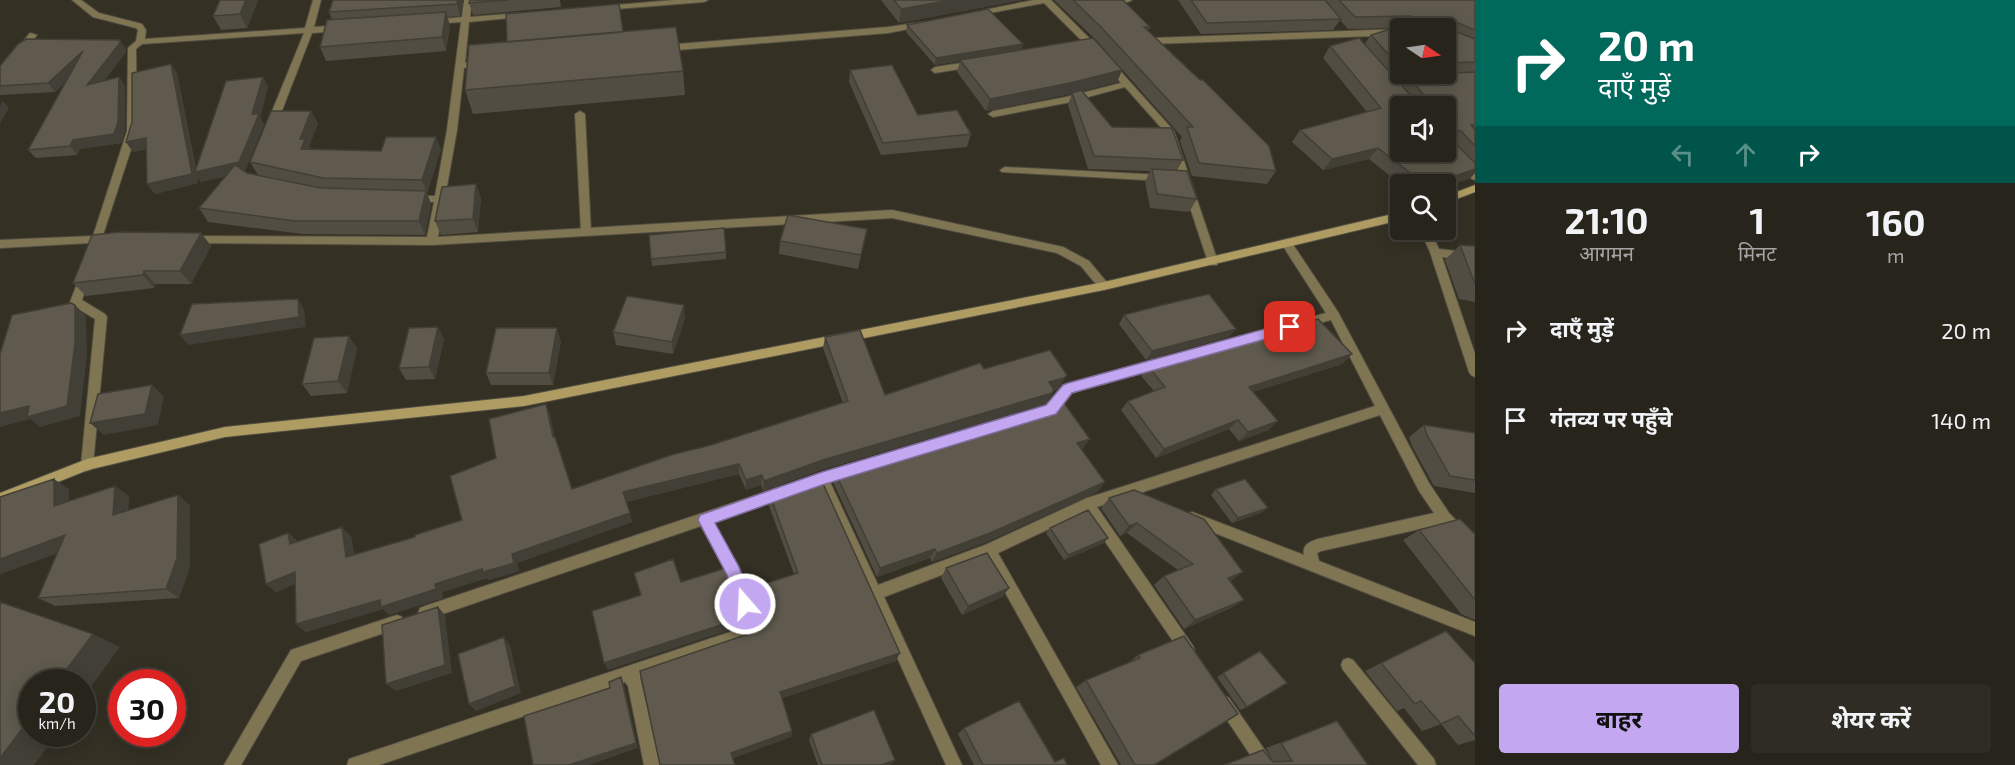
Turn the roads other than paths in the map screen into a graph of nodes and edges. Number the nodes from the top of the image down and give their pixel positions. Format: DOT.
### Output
graph roads {
  1 [pos="76,0"];
  2 [pos="317,0"];
  3 [pos="468,0"];
  4 [pos="704,0"];
  5 [pos="1047,0"];
  6 [pos="1128,0"];
  7 [pos="1106,2"];
  8 [pos="597,9"];
  9 [pos="537,14"];
  10 [pos="960,16"];
  11 [pos="465,20"];
  12 [pos="930,22"];
  13 [pos="421,23"];
  14 [pos="1336,26"];
  15 [pos="354,27"];
  16 [pos="309,30"];
  17 [pos="1390,33"];
  18 [pos="33,35"];
  19 [pos="1343,35"];
  20 [pos="1152,41"];
  21 [pos="140,42"];
  22 [pos="1350,43"];
  23 [pos="1091,44"];
  24 [pos="1080,46"];
  25 [pos="657,48"];
  26 [pos="991,61"];
  27 [pos="495,62"];
  28 [pos="460,66"];
  29 [pos="935,70"];
  30 [pos="0,75"];
  31 [pos="1128,84"];
  32 [pos="580,114"];
  33 [pos="993,114"];
  34 [pos="267,135"];
  35 [pos="1456,157"];
  36 [pos="1005,170"];
  37 [pos="1475,177"];
  38 [pos="1185,178"];
  39 [pos="1475,188"];
  40 [pos="1456,196"];
  41 [pos="398,199"];
  42 [pos="440,200"];
  43 [pos="1390,219"];
  44 [pos="586,232"];
  45 [pos="97,239"];
  46 [pos="121,239"];
  47 [pos="181,240"];
  48 [pos="1430,240"];
  49 [pos="432,241"];
  50 [pos="1286,243"];
  51 [pos="0,244"];
  52 [pos="1435,252"];
  53 [pos="1475,257"];
  54 [pos="90,260"];
  55 [pos="1213,262"];
  56 [pos="87,271"];
  57 [pos="1104,286"];
  58 [pos="1334,315"];
  59 [pos="1290,327"];
  60 [pos="1179,358"];
  61 [pos="1475,372"];
  62 [pos="1382,409"];
  63 [pos="1028,416"];
  64 [pos="87,465"];
  65 [pos="868,465"];
  66 [pos="822,478"];
  67 [pos="1124,491"];
  68 [pos="0,499"];
  69 [pos="1145,500"];
  70 [pos="1087,504"];
  71 [pos="1178,512"];
  72 [pos="1444,516"];
  73 [pos="705,520"];
  74 [pos="1475,549"];
  75 [pos="989,550"];
  76 [pos="1313,566"];
  77 [pos="876,593"];
  78 [pos="1475,629"];
  79 [pos="1194,659"];
  80 [pos="1348,664"];
  81 [pos="629,674"];
  82 [pos="1214,688"];
  83 [pos="232,765"];
  84 [pos="355,765"];
  85 [pos="652,765"];
  86 [pos="954,765"];
  87 [pos="1110,765"];
  88 [pos="1267,765"];
  89 [pos="1428,765"];
  1 -- 21 [label="street"];
  2 -- 16 [label="street"];
  3 -- 11 [label="street"];
  4 -- 8 [label="street"];
  5 -- 10 [label="street"];
  5 -- 23 [label="street"];
  6 -- 7 [label="street"];
  9 -- 11 [label="street"];
  11 -- 13 [label="street"];
  11 -- 28 [label="street"];
  12 -- 25 [label="street"];
  14 -- 19 [label="street"];
  15 -- 16 [label="street"];
  16 -- 21 [label="street"];
  16 -- 34 [label="street"];
  17 -- 19 [label="street"];
  18 -- 30 [label="street"];
  19 -- 20 [label="street"];
  19 -- 22 [label="street"];
  21 -- 45 [label="street"];
  23 -- 24 [label="street"];
  23 -- 31 [label="street"];
  26 -- 29 [label="street"];
  27 -- 28 [label="street"];
  28 -- 42 [label="street"];
  31 -- 33 [label="street"];
  31 -- 38 [label="street"];
  32 -- 44 [label="street"];
  35 -- 37 [label="street"];
  36 -- 38 [label="street"];
  38 -- 55 [label="street"];
  39 -- 40 [label="street"];
  41 -- 42 [label="street"];
  42 -- 49 [label="street"];
  43 -- 50 [label="street"];
  44 -- 49 [label="street"];
  44 -- 57 [label="street"];
  45 -- 46 [label="street"];
  45 -- 51 [label="street"];
  45 -- 54 [label="street"];
  47 -- 49 [label="street"];
  48 -- 52 [label="street"];
  50 -- 55 [label="street"];
  50 -- 58 [label="street"];
  52 -- 53 [label="street"];
  52 -- 61 [label="street"];
  55 -- 57 [label="street"];
  56 -- 64 [label="street"];
  57 -- 64 [label="street"];
  58 -- 59 [label="street"];
  58 -- 62 [label="street"];
  60 -- 63 [label="street"];
  62 -- 67 [label="street"];
  62 -- 72 [label="street"];
  64 -- 68 [label="street"];
  65 -- 66 [label="street"];
  66 -- 73 [label="street"];
  66 -- 77 [label="street"];
  67 -- 69 [label="street"];
  67 -- 70 [label="street"];
  70 -- 75 [label="street"];
  70 -- 79 [label="street"];
  71 -- 76 [label="street"];
  72 -- 74 [label="street"];
  72 -- 76 [label="street"];
  73 -- 81 [label="street"];
  73 -- 83 [label="street"];
  75 -- 77 [label="street"];
  75 -- 87 [label="street"];
  76 -- 78 [label="street"];
  77 -- 86 [label="street"];
  80 -- 89 [label="street"];
  81 -- 84 [label="street"];
  81 -- 85 [label="street"];
  82 -- 88 [label="street"];
}
